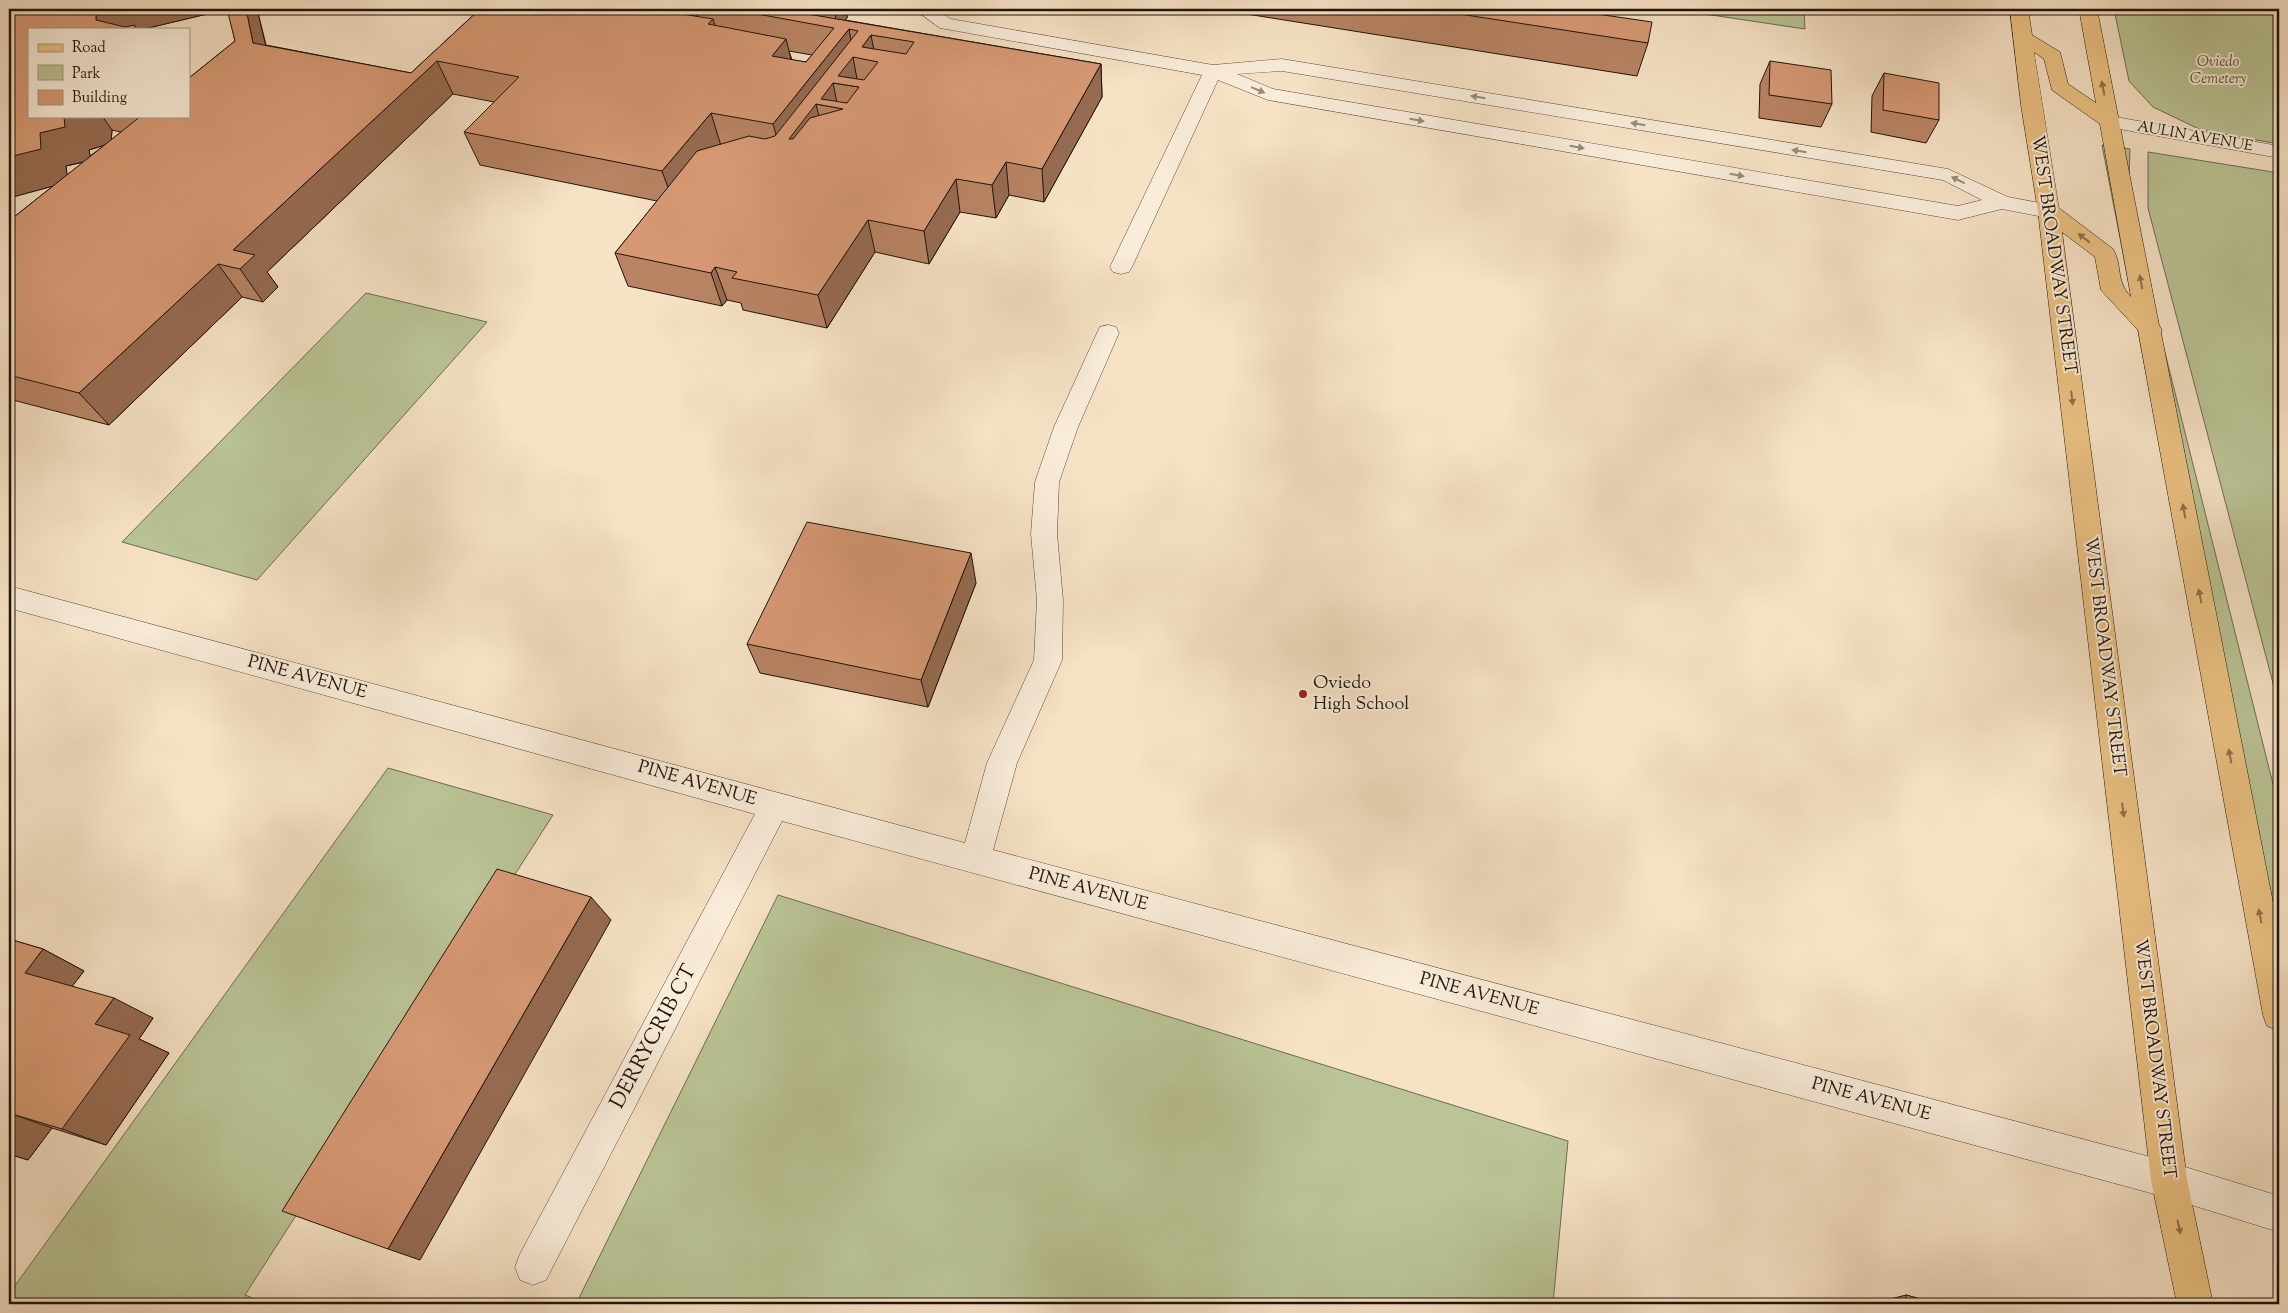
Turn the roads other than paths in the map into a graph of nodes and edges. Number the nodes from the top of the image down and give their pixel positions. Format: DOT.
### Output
graph roads {
  1 [pos="923,9"];
  2 [pos="2019,9"];
  3 [pos="2088,9"];
  4 [pos="2023,38"];
  5 [pos="1213,71"];
  6 [pos="2110,122"];
  7 [pos="2279,152"];
  8 [pos="2002,202"];
  9 [pos="2049,211"];
  10 [pos="1121,267"];
  11 [pos="2151,330"];
  12 [pos="1108,334"];
  13 [pos="9,597"];
  14 [pos="775,806"];
  15 [pos="974,860"];
  16 [pos="2279,1015"];
  17 [pos="2169,1180"];
  18 [pos="2279,1214"];
  19 [pos="533,1268"];
  20 [pos="2195,1304"];
  1 -- 5 [label="street"];
  2 -- 4 [label="main road, WEST BROADWAY STREET"];
  6 -- 3 [label="main road, one-way"];
  4 -- 6 [label="main road"];
  4 -- 9 [label="main road, WEST BROADWAY STREET"];
  8 -- 5 [label="street, one-way"];
  5 -- 8 [label="street, one-way"];
  5 -- 10 [label="street"];
  6 -- 7 [label="street, AULIN AVENUE"];
  11 -- 6 [label="main road, one-way"];
  8 -- 9 [label="street"];
  11 -- 9 [label="main road, one-way"];
  9 -- 17 [label="main road, WEST BROADWAY STREET, one-way"];
  16 -- 11 [label="main road, one-way"];
  12 -- 15 [label="street"];
  13 -- 14 [label="street, PINE AVENUE"];
  14 -- 15 [label="street, PINE AVENUE"];
  14 -- 19 [label="street, DERRYCRIB CT"];
  15 -- 17 [label="street, PINE AVENUE"];
  17 -- 18 [label="street, PINE AVENUE"];
  17 -- 20 [label="main road, WEST BROADWAY STREET, one-way"];
}
